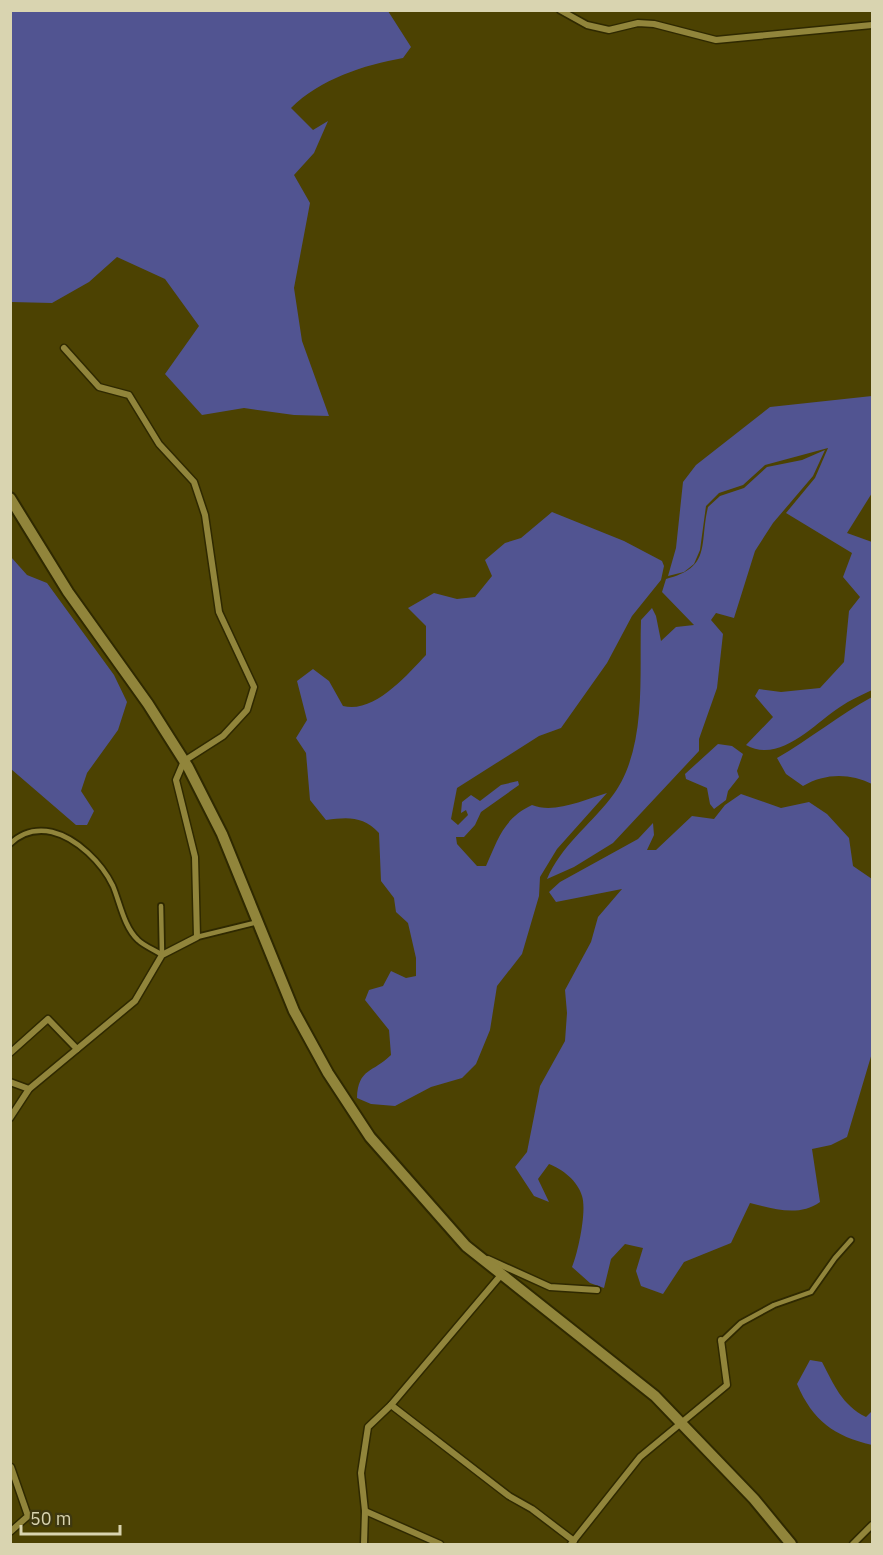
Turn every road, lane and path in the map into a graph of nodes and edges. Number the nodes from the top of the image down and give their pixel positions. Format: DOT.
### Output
graph roads {
  1 [pos="560,10"];
  2 [pos="873,25"];
  3 [pos="64,348"];
  4 [pos="10,498"];
  5 [pos="184,761"];
  6 [pos="10,843"];
  7 [pos="161,906"];
  8 [pos="259,922"];
  9 [pos="197,937"];
  10 [pos="162,955"];
  11 [pos="77,1049"];
  12 [pos="10,1053"];
  13 [pos="10,1082"];
  14 [pos="30,1089"];
  15 [pos="10,1118"];
  16 [pos="851,1240"];
  17 [pos="477,1255"];
  18 [pos="501,1275"];
  19 [pos="597,1290"];
  20 [pos="721,1341"];
  21 [pos="391,1405"];
  22 [pos="683,1423"];
  23 [pos="11,1467"];
  24 [pos="12,1479"];
  25 [pos="365,1511"];
  26 [pos="873,1526"];
  27 [pos="10,1532"];
  28 [pos="572,1543"];
  29 [pos="364,1545"];
  30 [pos="440,1545"];
  31 [pos="791,1545"];
  32 [pos="853,1545"];
  1 -- 2 [label="street"];
  3 -- 5 [label="street"];
  4 -- 5 [label="street"];
  5 -- 8 [label="street"];
  5 -- 9 [label="street"];
  6 -- 10 [label="lane"];
  7 -- 10 [label="lane"];
  8 -- 9 [label="lane"];
  8 -- 17 [label="street"];
  9 -- 10 [label="street"];
  10 -- 11 [label="street"];
  11 -- 12 [label="street"];
  11 -- 14 [label="street"];
  13 -- 14 [label="street"];
  14 -- 15 [label="street"];
  16 -- 20 [label="lane"];
  17 -- 18 [label="street"];
  17 -- 19 [label="street"];
  18 -- 21 [label="street"];
  18 -- 22 [label="street"];
  20 -- 22 [label="street"];
  21 -- 25 [label="street"];
  21 -- 28 [label="street"];
  22 -- 28 [label="street"];
  22 -- 31 [label="street"];
  23 -- 24 [label="street"];
  24 -- 27 [label="street"];
  25 -- 29 [label="street"];
  25 -- 30 [label="street"];
  26 -- 32 [label="street"];
}
